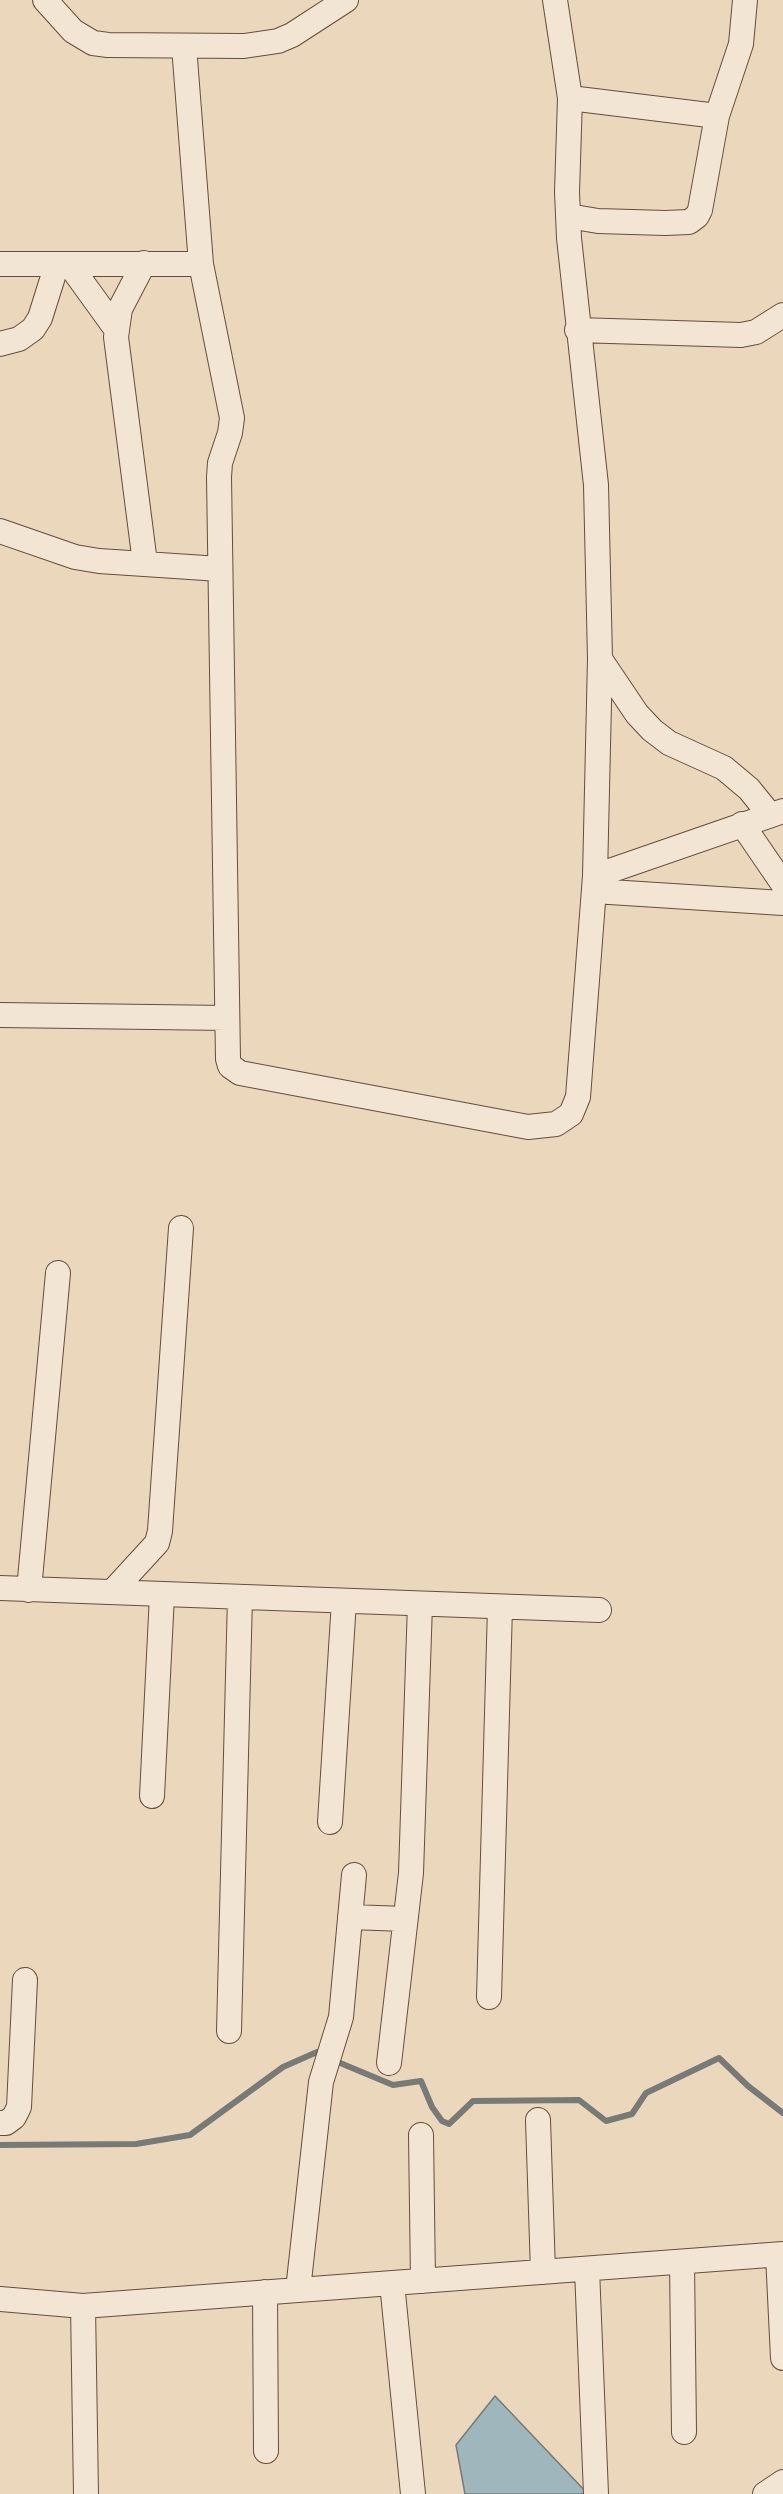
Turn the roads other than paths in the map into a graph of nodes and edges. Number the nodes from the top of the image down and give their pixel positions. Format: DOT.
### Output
graph roads {
  1 [pos="45,0"];
  2 [pos="346,0"];
  3 [pos="555,0"];
  4 [pos="745,0"];
  5 [pos="184,46"];
  6 [pos="570,98"];
  7 [pos="717,116"];
  8 [pos="568,216"];
  9 [pos="144,263"];
  10 [pos="0,264"];
  11 [pos="63,264"];
  12 [pos="201,264"];
  13 [pos="783,315"];
  14 [pos="116,328"];
  15 [pos="578,330"];
  16 [pos="0,344"];
  17 [pos="0,531"];
  18 [pos="145,563"];
  19 [pos="220,569"];
  20 [pos="600,659"];
  21 [pos="777,813"];
  22 [pos="742,824"];
  23 [pos="595,884"];
  24 [pos="783,884"];
  25 [pos="783,903"];
  26 [pos="0,1015"];
  27 [pos="227,1018"];
  28 [pos="181,1228"];
  29 [pos="58,1273"];
  30 [pos="0,1588"];
  31 [pos="30,1590"];
  32 [pos="112,1592"];
  33 [pos="162,1595"];
  34 [pos="240,1597"];
  35 [pos="344,1601"];
  36 [pos="420,1604"];
  37 [pos="500,1607"];
  38 [pos="599,1610"];
  39 [pos="152,1796"];
  40 [pos="330,1822"];
  41 [pos="354,1875"];
  42 [pos="350,1917"];
  43 [pos="405,1919"];
  44 [pos="25,1980"];
  45 [pos="489,1997"];
  46 [pos="229,2031"];
  47 [pos="389,2063"];
  48 [pos="538,2120"];
  49 [pos="0,2123"];
  50 [pos="421,2135"];
  51 [pos="780,2255"];
  52 [pos="682,2262"];
  53 [pos="587,2269"];
  54 [pos="543,2272"];
  55 [pos="423,2281"];
  56 [pos="392,2283"];
  57 [pos="298,2290"];
  58 [pos="265,2292"];
  59 [pos="0,2300"];
  60 [pos="83,2306"];
  61 [pos="783,2358"];
  62 [pos="684,2432"];
  63 [pos="266,2451"];
  64 [pos="783,2482"];
  65 [pos="86,2494"];
  66 [pos="413,2494"];
  67 [pos="596,2494"];
  68 [pos="765,2494"];
  1 -- 5 [label="street"];
  2 -- 5 [label="street"];
  3 -- 6 [label="street"];
  4 -- 7 [label="street"];
  5 -- 12 [label="street"];
  6 -- 7 [label="street"];
  6 -- 8 [label="street"];
  7 -- 8 [label="street"];
  8 -- 15 [label="street"];
  9 -- 11 [label="street"];
  9 -- 12 [label="street"];
  9 -- 14 [label="street"];
  10 -- 11 [label="street"];
  11 -- 14 [label="street"];
  11 -- 16 [label="street"];
  12 -- 19 [label="street"];
  13 -- 15 [label="street"];
  14 -- 18 [label="street"];
  15 -- 20 [label="street"];
  17 -- 18 [label="street"];
  18 -- 19 [label="street"];
  19 -- 27 [label="street"];
  20 -- 21 [label="street"];
  20 -- 23 [label="street"];
  21 -- 22 [label="street"];
  22 -- 23 [label="street"];
  22 -- 24 [label="street"];
  23 -- 25 [label="street"];
  23 -- 27 [label="street"];
  26 -- 27 [label="street"];
  28 -- 32 [label="street"];
  29 -- 31 [label="street"];
  30 -- 31 [label="street"];
  31 -- 32 [label="street"];
  32 -- 33 [label="street"];
  33 -- 34 [label="street"];
  33 -- 39 [label="street"];
  34 -- 35 [label="street"];
  34 -- 46 [label="street"];
  35 -- 36 [label="street"];
  35 -- 40 [label="street"];
  36 -- 37 [label="street"];
  36 -- 43 [label="street"];
  37 -- 38 [label="street"];
  37 -- 45 [label="street"];
  41 -- 42 [label="street"];
  42 -- 43 [label="street"];
  42 -- 57 [label="street"];
  43 -- 47 [label="street"];
  44 -- 49 [label="street"];
  48 -- 54 [label="street"];
  50 -- 55 [label="street"];
  51 -- 52 [label="street"];
  51 -- 61 [label="street"];
  52 -- 53 [label="street"];
  52 -- 62 [label="street"];
  53 -- 54 [label="street"];
  53 -- 67 [label="street"];
  54 -- 55 [label="street"];
  55 -- 56 [label="street"];
  56 -- 57 [label="street"];
  56 -- 66 [label="street"];
  57 -- 58 [label="street"];
  58 -- 60 [label="street"];
  58 -- 63 [label="street"];
  59 -- 60 [label="street"];
  60 -- 65 [label="street"];
  64 -- 68 [label="street"];
}
